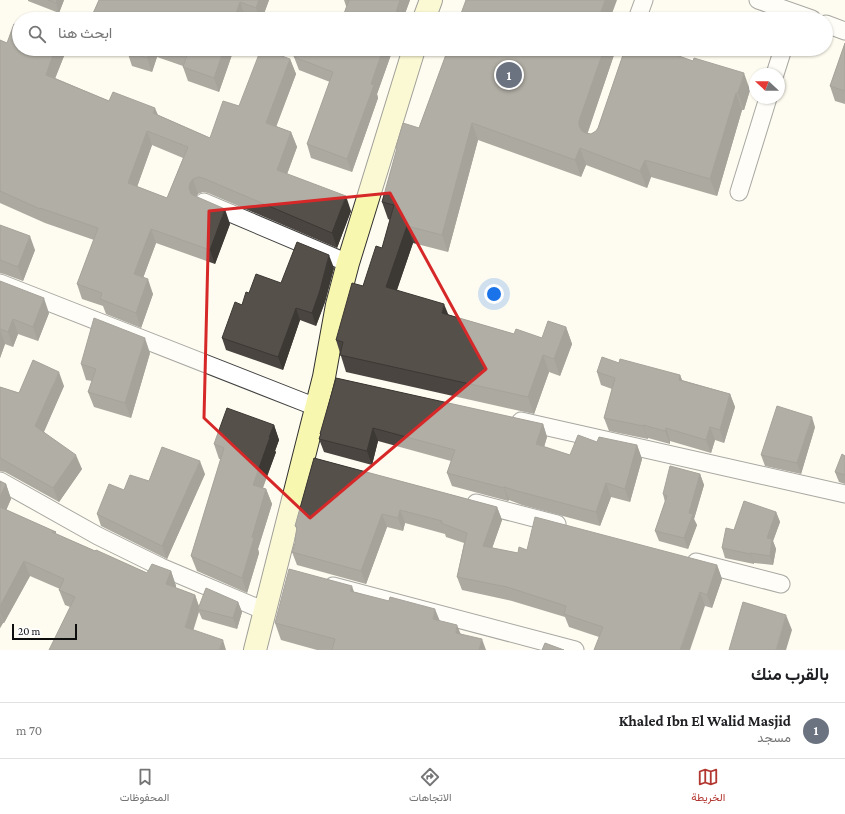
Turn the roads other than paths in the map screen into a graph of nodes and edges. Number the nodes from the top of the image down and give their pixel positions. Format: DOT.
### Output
graph roads {
  1 [pos="431,0"];
  2 [pos="644,0"];
  3 [pos="758,0"];
  4 [pos="795,10"];
  5 [pos="427,12"];
  6 [pos="640,12"];
  7 [pos="833,27"];
  8 [pos="845,31"];
  9 [pos="412,56"];
  10 [pos="781,56"];
  11 [pos="778,68"];
  12 [pos="766,104"];
  13 [pos="739,192"];
  14 [pos="204,202"];
  15 [pos="348,263"];
  16 [pos="0,283"];
  17 [pos="316,406"];
  18 [pos="503,417"];
  19 [pos="0,481"];
  20 [pos="845,494"];
  21 [pos="458,498"];
  22 [pos="573,529"];
  23 [pos="681,558"];
  24 [pos="321,582"];
  25 [pos="781,584"];
  26 [pos="265,611"];
  27 [pos="254,650"];
  28 [pos="575,650"];
  1 -- 5 [label="street"];
  2 -- 6 [label="street"];
  3 -- 4 [label="street"];
  7 -- 8 [label="street"];
  9 -- 15 [label="street"];
  10 -- 11 [label="street"];
  12 -- 13 [label="street"];
  14 -- 15 [label="street"];
  15 -- 17 [label="street"];
  16 -- 17 [label="street"];
  17 -- 26 [label="street"];
  18 -- 20 [label="street"];
  19 -- 26 [label="street"];
  21 -- 22 [label="street"];
  23 -- 25 [label="street"];
  24 -- 28 [label="street"];
  26 -- 27 [label="street"];
}
